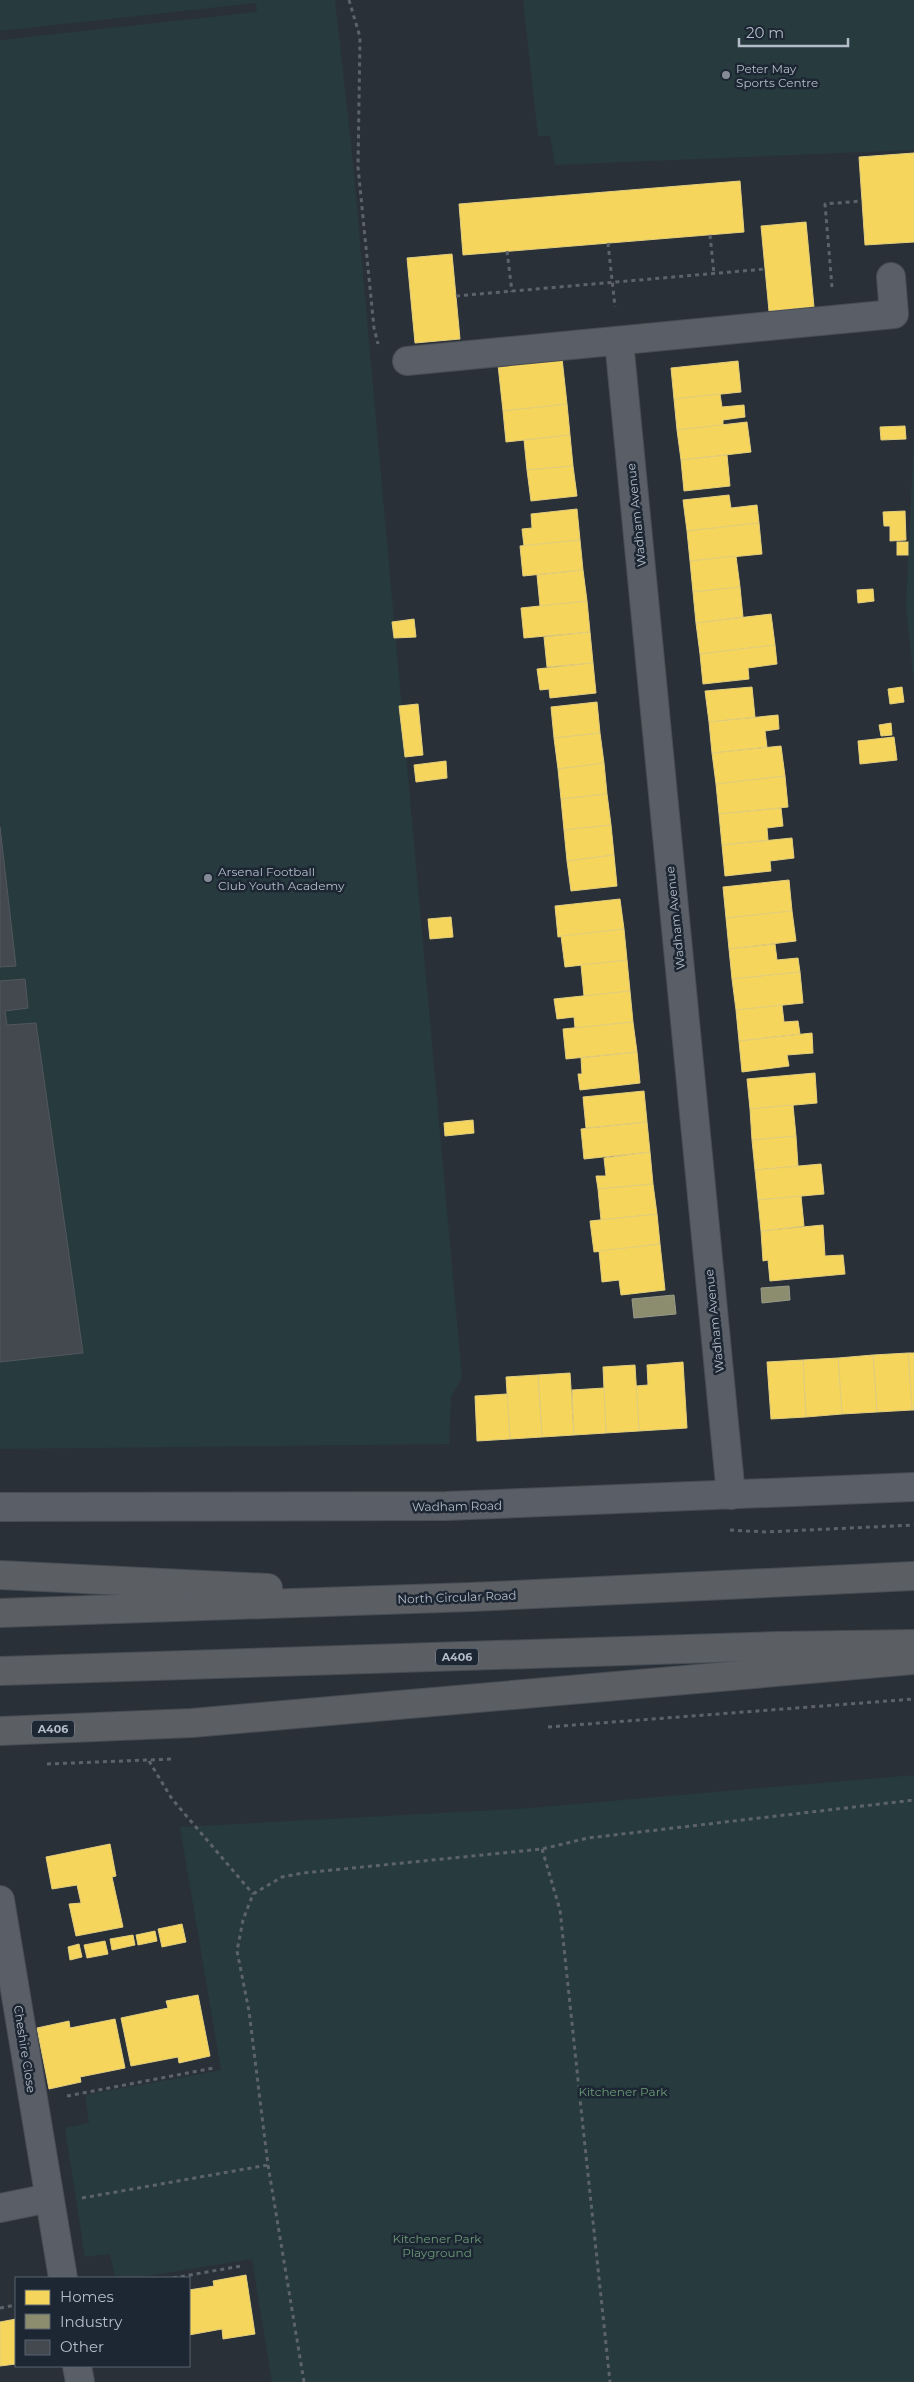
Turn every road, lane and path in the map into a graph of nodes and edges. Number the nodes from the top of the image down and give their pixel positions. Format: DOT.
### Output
graph roads {
  1 [pos="349,0"];
  2 [pos="862,201"];
  3 [pos="710,235"];
  4 [pos="608,243"];
  5 [pos="507,251"];
  6 [pos="765,269"];
  7 [pos="714,274"];
  8 [pos="891,276"];
  9 [pos="612,282"];
  10 [pos="512,292"];
  11 [pos="456,296"];
  12 [pos="835,320"];
  13 [pos="619,341"];
  14 [pos="406,362"];
  15 [pos="914,1487"];
  16 [pos="731,1495"];
  17 [pos="0,1507"];
  18 [pos="914,1525"];
  19 [pos="766,1532"];
  20 [pos="0,1575"];
  21 [pos="914,1576"];
  22 [pos="471,1597"];
  23 [pos="0,1613"];
  24 [pos="914,1644"];
  25 [pos="914,1660"];
  26 [pos="0,1671"];
  27 [pos="0,1731"];
  28 [pos="149,1761"];
  29 [pos="914,1800"];
  30 [pos="542,1849"];
  31 [pos="253,1894"];
  32 [pos="0,1900"];
  33 [pos="214,2068"];
  34 [pos="34,2104"];
  35 [pos="268,2165"];
  36 [pos="50,2198"];
  37 [pos="0,2208"];
  38 [pos="242,2266"];
  39 [pos="63,2277"];
  40 [pos="178,2277"];
  41 [pos="15,2305"];
  42 [pos="0,2308"];
  43 [pos="77,2367"];
  44 [pos="80,2382"];
  45 [pos="304,2382"];
  46 [pos="610,2382"];
  1 -- 14 [label="path"];
  2 -- 12 [label="path"];
  3 -- 7 [label="path"];
  4 -- 9 [label="path"];
  5 -- 10 [label="path"];
  6 -- 7 [label="path"];
  7 -- 9 [label="path"];
  8 -- 12 [label="street"];
  9 -- 10 [label="path"];
  9 -- 13 [label="path"];
  10 -- 11 [label="path"];
  12 -- 13 [label="street"];
  13 -- 14 [label="street"];
  13 -- 16 [label="street, Wadham Avenue"];
  15 -- 16 [label="street, Wadham Road"];
  16 -- 17 [label="street, Wadham Road"];
  18 -- 19 [label="path"];
  20 -- 22 [label="highway"];
  21 -- 22 [label="highway, North Circular Road"];
  22 -- 23 [label="highway, North Circular Road"];
  24 -- 26 [label="highway, A406"];
  25 -- 27 [label="highway, A406"];
  28 -- 31 [label="path"];
  29 -- 30 [label="path"];
  30 -- 31 [label="path"];
  30 -- 46 [label="path"];
  31 -- 35 [label="path"];
  32 -- 34 [label="street, Cheshire Close"];
  33 -- 34 [label="path"];
  34 -- 36 [label="street, Cheshire Close"];
  35 -- 36 [label="path"];
  35 -- 45 [label="path"];
  36 -- 37 [label="street"];
  36 -- 39 [label="street, Cheshire Close"];
  38 -- 40 [label="path"];
  41 -- 42 [label="path"];
  43 -- 44 [label="street"];
}
